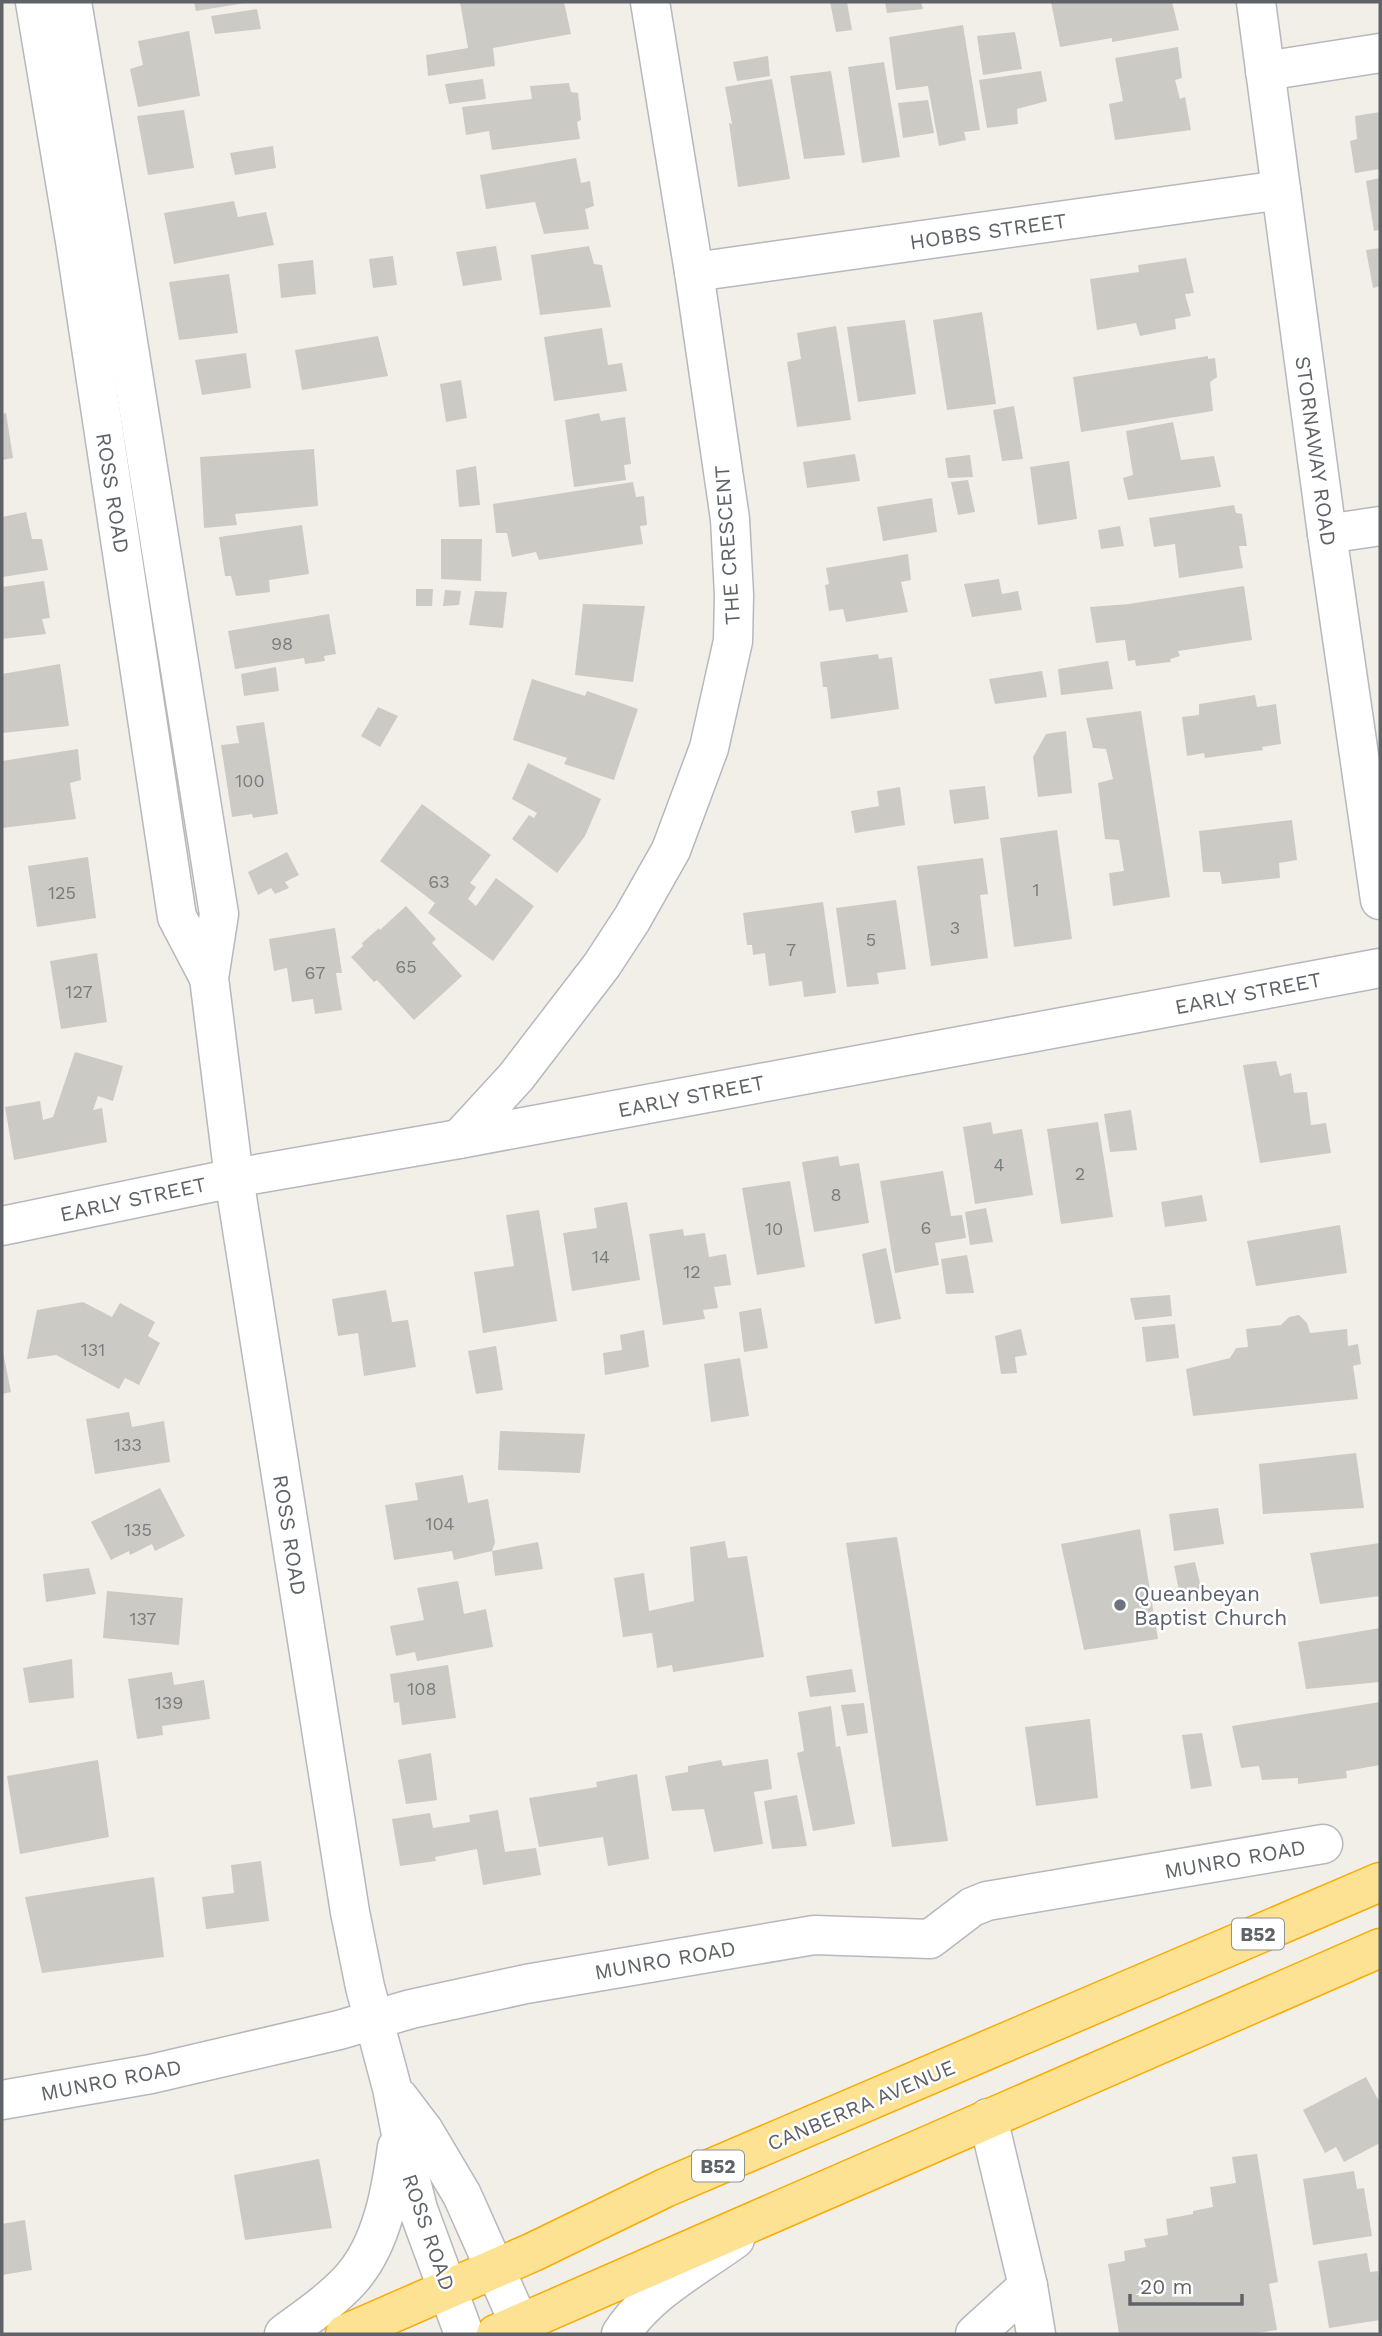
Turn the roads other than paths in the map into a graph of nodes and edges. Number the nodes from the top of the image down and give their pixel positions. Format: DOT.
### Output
graph roads {
  1 [pos="35,2"];
  2 [pos="72,2"];
  3 [pos="650,2"];
  4 [pos="1256,2"];
  5 [pos="1380,53"];
  6 [pos="1265,71"];
  7 [pos="1281,190"];
  8 [pos="694,271"];
  9 [pos="1380,526"];
  10 [pos="1327,534"];
  11 [pos="1380,900"];
  12 [pos="1380,968"];
  13 [pos="209,978"];
  14 [pos="459,1139"];
  15 [pos="234,1178"];
  16 [pos="2,1226"];
  17 [pos="1323,1843"];
  18 [pos="1380,1871"];
  19 [pos="1365,1888"];
  20 [pos="1380,1948"];
  21 [pos="375,2019"];
  22 [pos="392,2088"];
  23 [pos="2,2100"];
  24 [pos="988,2118"];
  25 [pos="400,2127"];
  26 [pos="777,2210"];
  27 [pos="495,2268"];
  28 [pos="1028,2286"];
  29 [pos="448,2290"];
  30 [pos="513,2331"];
  31 [pos="284,2334"];
  32 [pos="345,2334"];
  33 [pos="464,2334"];
  34 [pos="621,2334"];
  35 [pos="975,2334"];
  36 [pos="1036,2334"];
  1 -- 13 [label="street, ROSS ROAD"];
  2 -- 13 [label="street, ROSS ROAD"];
  3 -- 8 [label="street, THE CRESCENT"];
  4 -- 6 [label="street, STORNAWAY ROAD"];
  5 -- 6 [label="street"];
  6 -- 7 [label="street, STORNAWAY ROAD"];
  7 -- 8 [label="street, HOBBS STREET"];
  7 -- 10 [label="street, STORNAWAY ROAD"];
  8 -- 14 [label="street, THE CRESCENT"];
  9 -- 10 [label="street"];
  10 -- 11 [label="street, STORNAWAY ROAD"];
  12 -- 14 [label="street, EARLY STREET"];
  13 -- 15 [label="street, ROSS ROAD"];
  14 -- 15 [label="street, EARLY STREET"];
  15 -- 16 [label="street, EARLY STREET"];
  15 -- 21 [label="street, ROSS ROAD"];
  17 -- 21 [label="street, MUNRO ROAD"];
  18 -- 19 [label="street"];
  19 -- 27 [label="highway, CANBERRA AVENUE / B52"];
  20 -- 24 [label="highway"];
  21 -- 22 [label="street, ROSS ROAD"];
  21 -- 23 [label="street, MUNRO ROAD"];
  22 -- 25 [label="street, ROSS ROAD"];
  22 -- 27 [label="street, ROSS ROAD"];
  24 -- 26 [label="highway"];
  24 -- 28 [label="street"];
  25 -- 29 [label="street, ROSS ROAD"];
  25 -- 31 [label="street"];
  26 -- 30 [label="highway"];
  26 -- 34 [label="street"];
  27 -- 29 [label="highway, CANBERRA AVENUE / B52"];
  27 -- 30 [label="street, ROSS ROAD"];
  28 -- 35 [label="street"];
  28 -- 36 [label="street"];
  29 -- 32 [label="highway, CANBERRA AVENUE / B52"];
  29 -- 33 [label="street, ROSS ROAD"];
}
